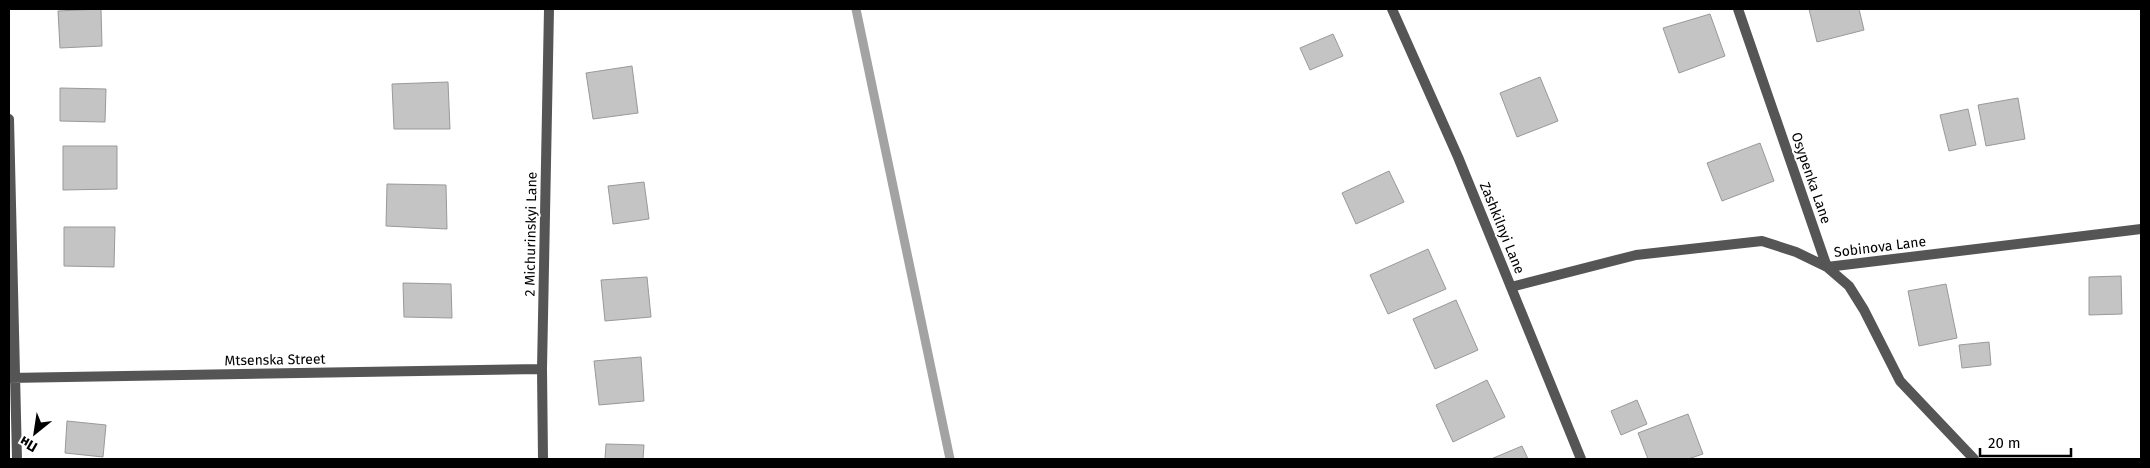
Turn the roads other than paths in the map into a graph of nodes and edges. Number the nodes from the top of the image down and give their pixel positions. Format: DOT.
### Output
graph roads {
  1 [pos="549,9"];
  2 [pos="1392,9"];
  3 [pos="1738,9"];
  4 [pos="9,119"];
  5 [pos="2141,229"];
  6 [pos="1827,267"];
  7 [pos="1511,287"];
  8 [pos="542,369"];
  9 [pos="12,378"];
  10 [pos="17,459"];
  11 [pos="543,459"];
  12 [pos="1581,459"];
  13 [pos="1974,459"];
  1 -- 8 [label="street, 2 Michurinskyi Lane"];
  2 -- 7 [label="street, Zashkilnyi Lane"];
  3 -- 6 [label="street, Osypenka Lane"];
  4 -- 9 [label="street"];
  5 -- 6 [label="street, Sobinova Lane"];
  6 -- 7 [label="street, Sobinova Lane"];
  6 -- 13 [label="street"];
  7 -- 12 [label="street, Zashkilnyi Lane"];
  8 -- 9 [label="street, Mtsenska Street"];
  8 -- 11 [label="street, 2 Michurinskyi Lane"];
  9 -- 10 [label="street"];
}
